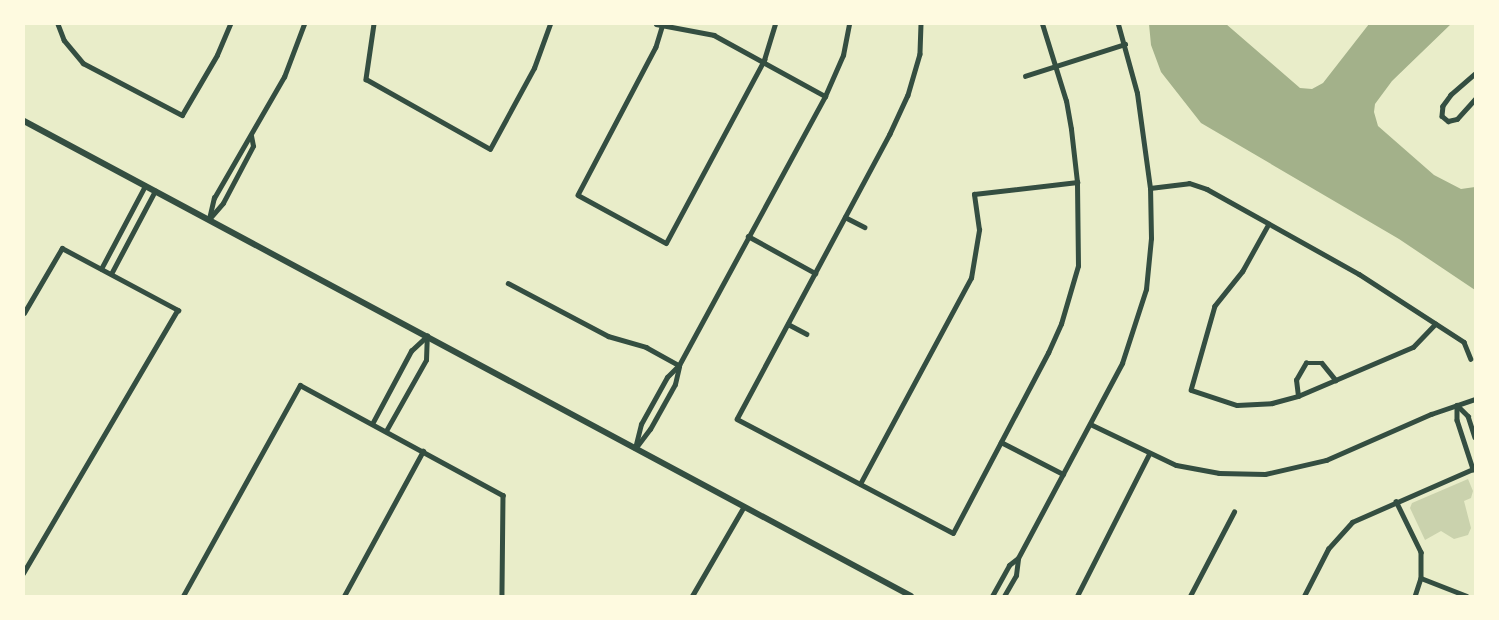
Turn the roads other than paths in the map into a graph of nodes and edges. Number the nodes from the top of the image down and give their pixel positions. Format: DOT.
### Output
graph roads {
  1 [pos="58,24"];
  2 [pos="230,24"];
  3 [pos="304,24"];
  4 [pos="374,24"];
  5 [pos="550,24"];
  6 [pos="656,24"];
  7 [pos="663,24"];
  8 [pos="774,24"];
  9 [pos="849,24"];
  10 [pos="921,24"];
  11 [pos="1042,24"];
  12 [pos="1118,24"];
  13 [pos="1125,44"];
  14 [pos="764,60"];
  15 [pos="1056,65"];
  16 [pos="1475,74"];
  17 [pos="1025,76"];
  18 [pos="825,96"];
  19 [pos="1475,99"];
  20 [pos="24,121"];
  21 [pos="251,136"];
  22 [pos="1077,182"];
  23 [pos="145,186"];
  24 [pos="1150,188"];
  25 [pos="155,191"];
  26 [pos="845,217"];
  27 [pos="209,219"];
  28 [pos="1269,224"];
  29 [pos="864,227"];
  30 [pos="748,236"];
  31 [pos="101,269"];
  32 [pos="815,273"];
  33 [pos="111,274"];
  34 [pos="508,283"];
  35 [pos="24,313"];
  36 [pos="788,324"];
  37 [pos="1435,324"];
  38 [pos="807,334"];
  39 [pos="427,336"];
  40 [pos="1471,359"];
  41 [pos="679,365"];
  42 [pos="1336,380"];
  43 [pos="1298,396"];
  44 [pos="1475,399"];
  45 [pos="1457,405"];
  46 [pos="372,424"];
  47 [pos="1090,424"];
  48 [pos="386,431"];
  49 [pos="1475,437"];
  50 [pos="1001,442"];
  51 [pos="635,448"];
  52 [pos="423,451"];
  53 [pos="1149,454"];
  54 [pos="1474,469"];
  55 [pos="1063,474"];
  56 [pos="860,484"];
  57 [pos="1396,501"];
  58 [pos="743,508"];
  59 [pos="1234,512"];
  60 [pos="1018,558"];
  61 [pos="24,574"];
  62 [pos="1421,578"];
  63 [pos="183,596"];
  64 [pos="344,596"];
  65 [pos="502,596"];
  66 [pos="692,596"];
  67 [pos="911,596"];
  68 [pos="992,596"];
  69 [pos="1004,596"];
  70 [pos="1077,596"];
  71 [pos="1190,596"];
  72 [pos="1304,596"];
  73 [pos="1415,596"];
  74 [pos="1467,596"];
  1 -- 2 [label="street"];
  3 -- 21 [label="street"];
  4 -- 5 [label="street"];
  6 -- 7 [label="street"];
  7 -- 14 [label="street"];
  7 -- 14 [label="street"];
  8 -- 14 [label="street"];
  9 -- 18 [label="street"];
  10 -- 26 [label="street"];
  11 -- 15 [label="street"];
  12 -- 13 [label="street"];
  13 -- 15 [label="street"];
  13 -- 24 [label="street"];
  14 -- 18 [label="street"];
  15 -- 17 [label="street"];
  15 -- 22 [label="street"];
  16 -- 19 [label="street"];
  18 -- 30 [label="street"];
  20 -- 23 [label="main road"];
  21 -- 27 [label="street"];
  21 -- 27 [label="street"];
  22 -- 50 [label="street"];
  22 -- 56 [label="street"];
  23 -- 25 [label="main road"];
  23 -- 31 [label="street"];
  24 -- 28 [label="street"];
  24 -- 47 [label="street"];
  25 -- 27 [label="main road"];
  25 -- 33 [label="street"];
  26 -- 29 [label="street"];
  26 -- 32 [label="street"];
  27 -- 39 [label="main road"];
  28 -- 37 [label="street"];
  28 -- 43 [label="street"];
  30 -- 32 [label="street"];
  30 -- 41 [label="street"];
  31 -- 33 [label="street"];
  31 -- 35 [label="street"];
  32 -- 36 [label="street"];
  33 -- 61 [label="street"];
  34 -- 41 [label="street"];
  36 -- 38 [label="street"];
  36 -- 56 [label="street"];
  37 -- 40 [label="street"];
  37 -- 42 [label="street"];
  39 -- 46 [label="street"];
  39 -- 48 [label="street"];
  39 -- 51 [label="main road"];
  41 -- 51 [label="street"];
  41 -- 51 [label="street"];
  42 -- 43 [label="street"];
  42 -- 43 [label="street"];
  44 -- 45 [label="street"];
  45 -- 49 [label="street"];
  45 -- 53 [label="street"];
  45 -- 54 [label="street"];
  46 -- 48 [label="street"];
  46 -- 63 [label="street"];
  47 -- 53 [label="street"];
  47 -- 55 [label="street"];
  48 -- 52 [label="street"];
  50 -- 55 [label="street"];
  50 -- 56 [label="street"];
  51 -- 58 [label="main road"];
  52 -- 64 [label="street"];
  52 -- 65 [label="street"];
  53 -- 70 [label="street"];
  54 -- 57 [label="street"];
  55 -- 60 [label="street"];
  57 -- 62 [label="street"];
  57 -- 72 [label="street"];
  58 -- 66 [label="street"];
  58 -- 67 [label="main road"];
  59 -- 71 [label="street"];
  60 -- 68 [label="street"];
  60 -- 69 [label="street"];
  62 -- 73 [label="street"];
  62 -- 74 [label="street"];
}
